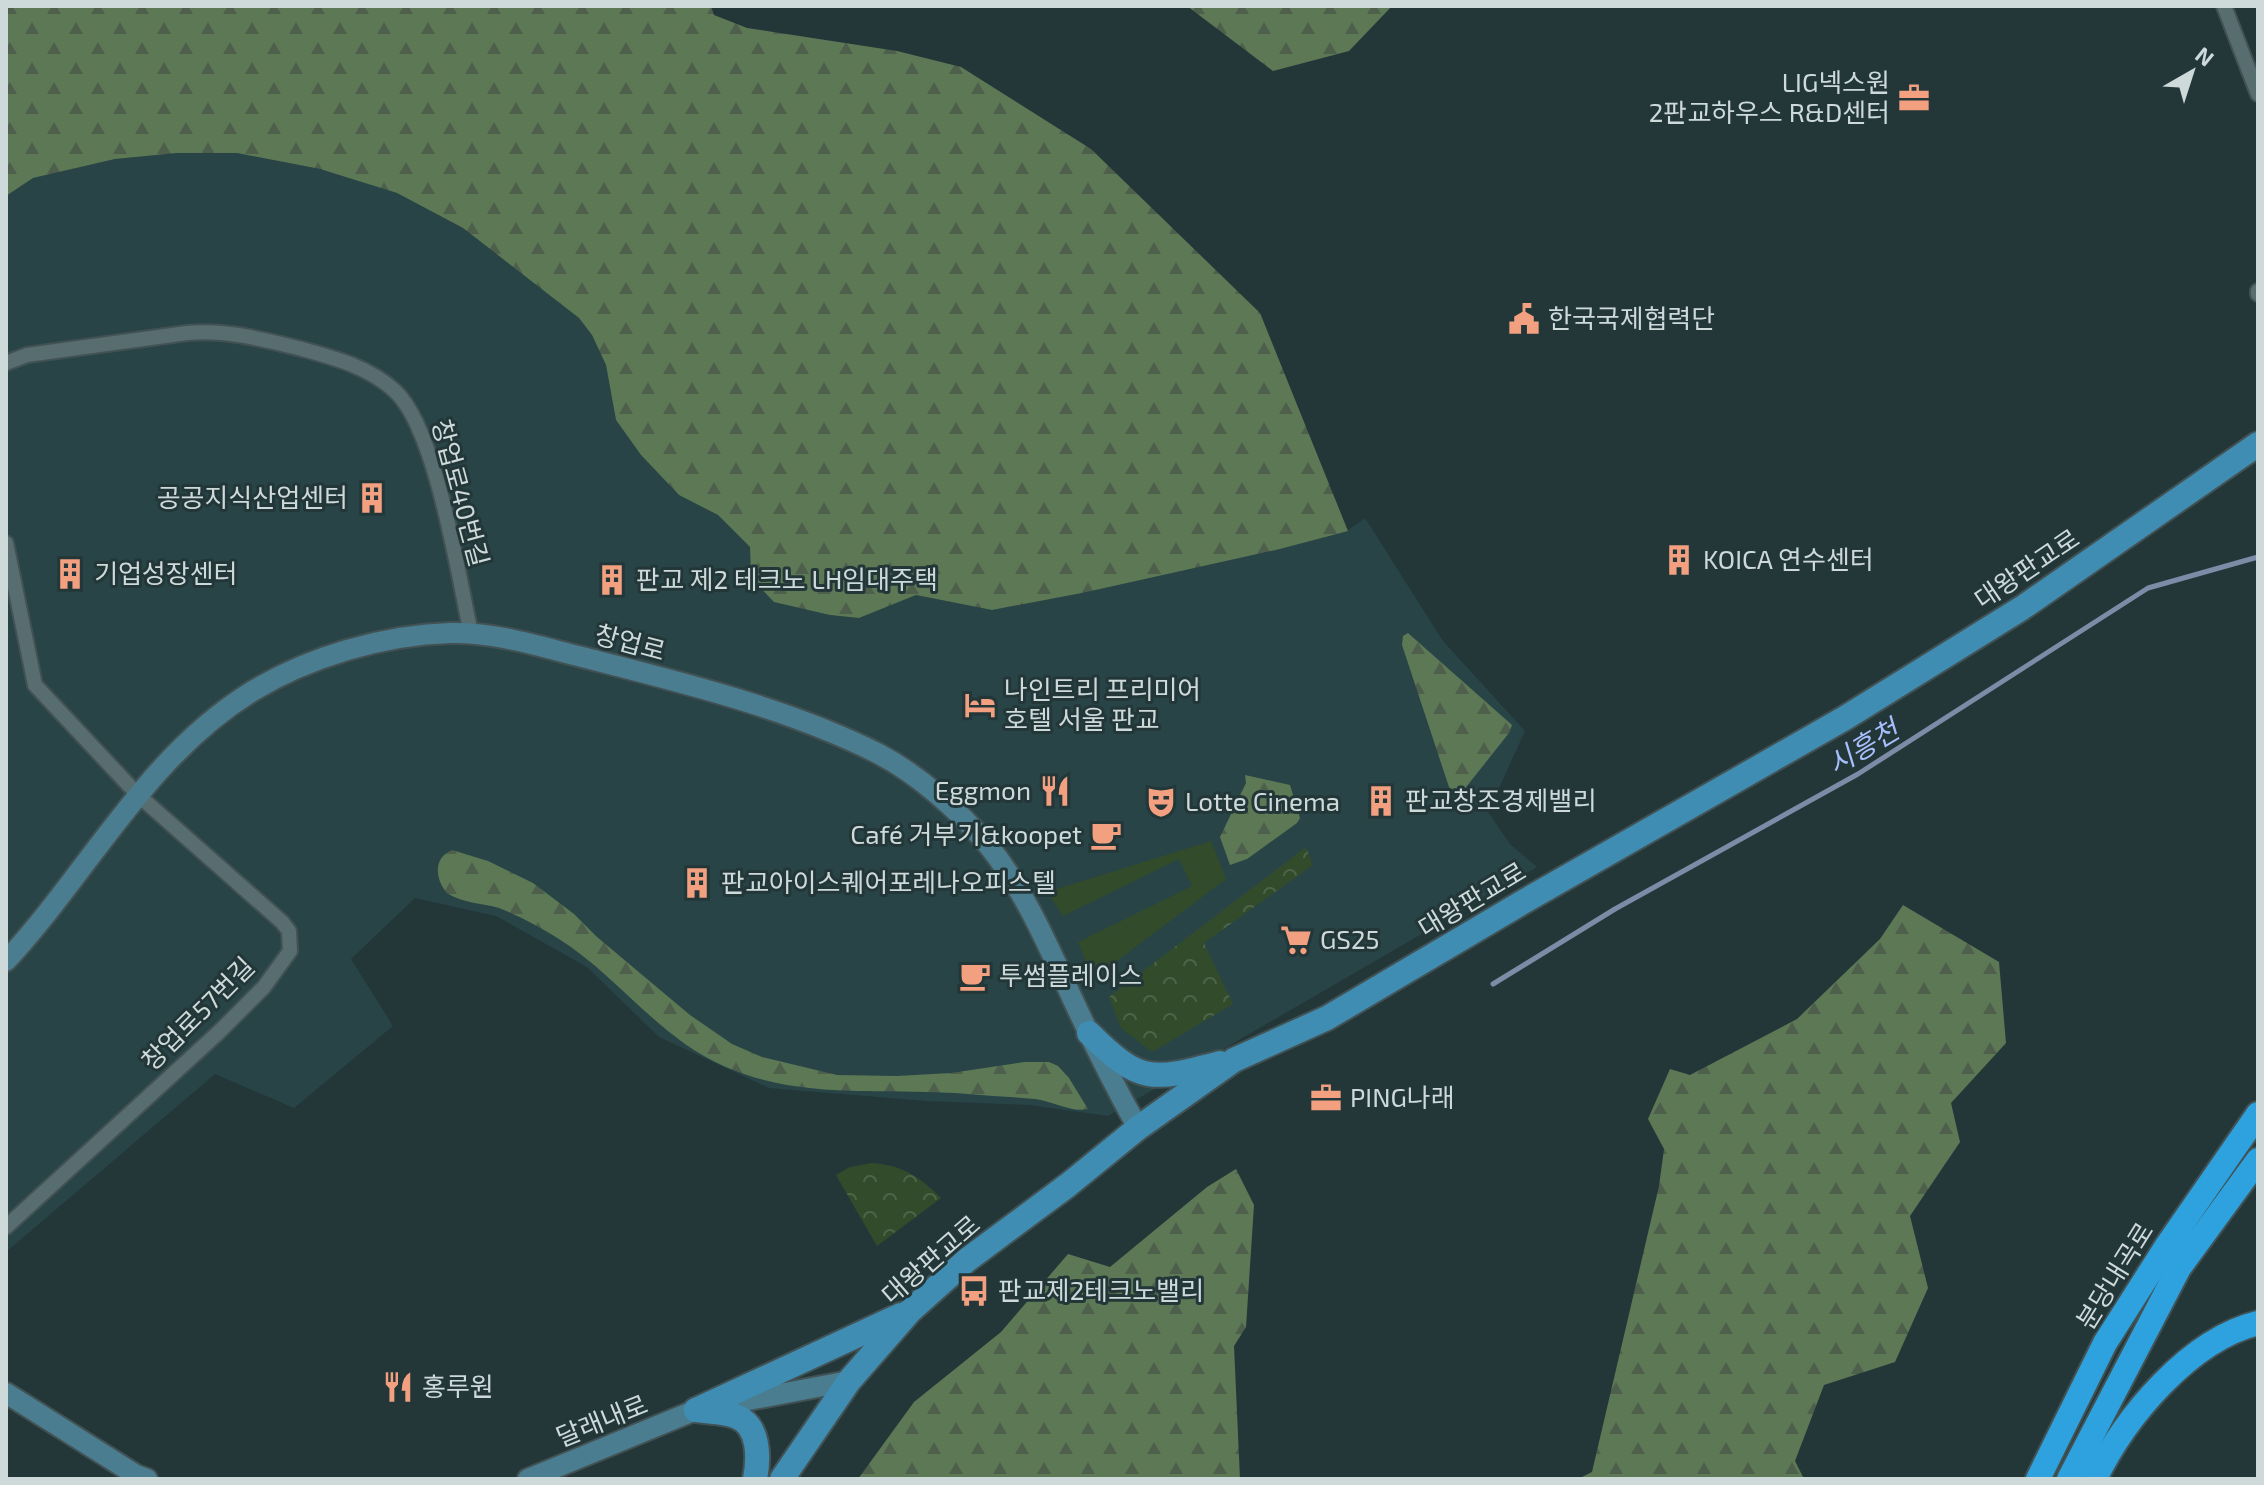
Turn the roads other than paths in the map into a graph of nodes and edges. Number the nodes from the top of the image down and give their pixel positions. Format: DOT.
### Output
graph roads {
  1 [pos="2224,6"];
  2 [pos="2258,94"];
  3 [pos="6,363"];
  4 [pos="2258,444"];
  5 [pos="6,543"];
  6 [pos="471,633"];
  7 [pos="137,794"];
  8 [pos="11,953"];
  9 [pos="6,969"];
  10 [pos="1089,1033"];
  11 [pos="1234,1060"];
  12 [pos="2258,1114"];
  13 [pos="1138,1128"];
  14 [pos="2258,1160"];
  15 [pos="6,1227"];
  16 [pos="910,1311"];
  17 [pos="2258,1323"];
  18 [pos="849,1381"];
  19 [pos="6,1393"];
  20 [pos="696,1410"];
  21 [pos="2040,1473"];
  22 [pos="147,1479"];
  23 [pos="528,1479"];
  24 [pos="755,1479"];
  25 [pos="782,1479"];
  26 [pos="2069,1479"];
  27 [pos="2095,1479"];
  1 -- 2 [label="street"];
  3 -- 6 [label="street, 창업로40번길"];
  4 -- 11 [label="main road, 대왕판교로"];
  5 -- 7 [label="street"];
  6 -- 7 [label="street, 창업로"];
  6 -- 10 [label="street, 창업로"];
  7 -- 8 [label="street, 창업로"];
  7 -- 15 [label="street, 창업로57번길"];
  8 -- 9 [label="street, 창업로"];
  10 -- 11 [label="main road"];
  10 -- 13 [label="street, 창업로"];
  11 -- 13 [label="main road, 대왕판교로"];
  12 -- 21 [label="highway, 분당내곡로"];
  13 -- 16 [label="main road, 대왕판교로"];
  14 -- 26 [label="highway, 분당내곡로"];
  16 -- 18 [label="main road, 대왕판교로"];
  16 -- 20 [label="main road"];
  17 -- 27 [label="highway"];
  18 -- 20 [label="street, 달래내로"];
  18 -- 25 [label="main road, 대왕판교로"];
  19 -- 22 [label="street"];
  20 -- 23 [label="street, 달래내로"];
  20 -- 24 [label="main road"];
}
